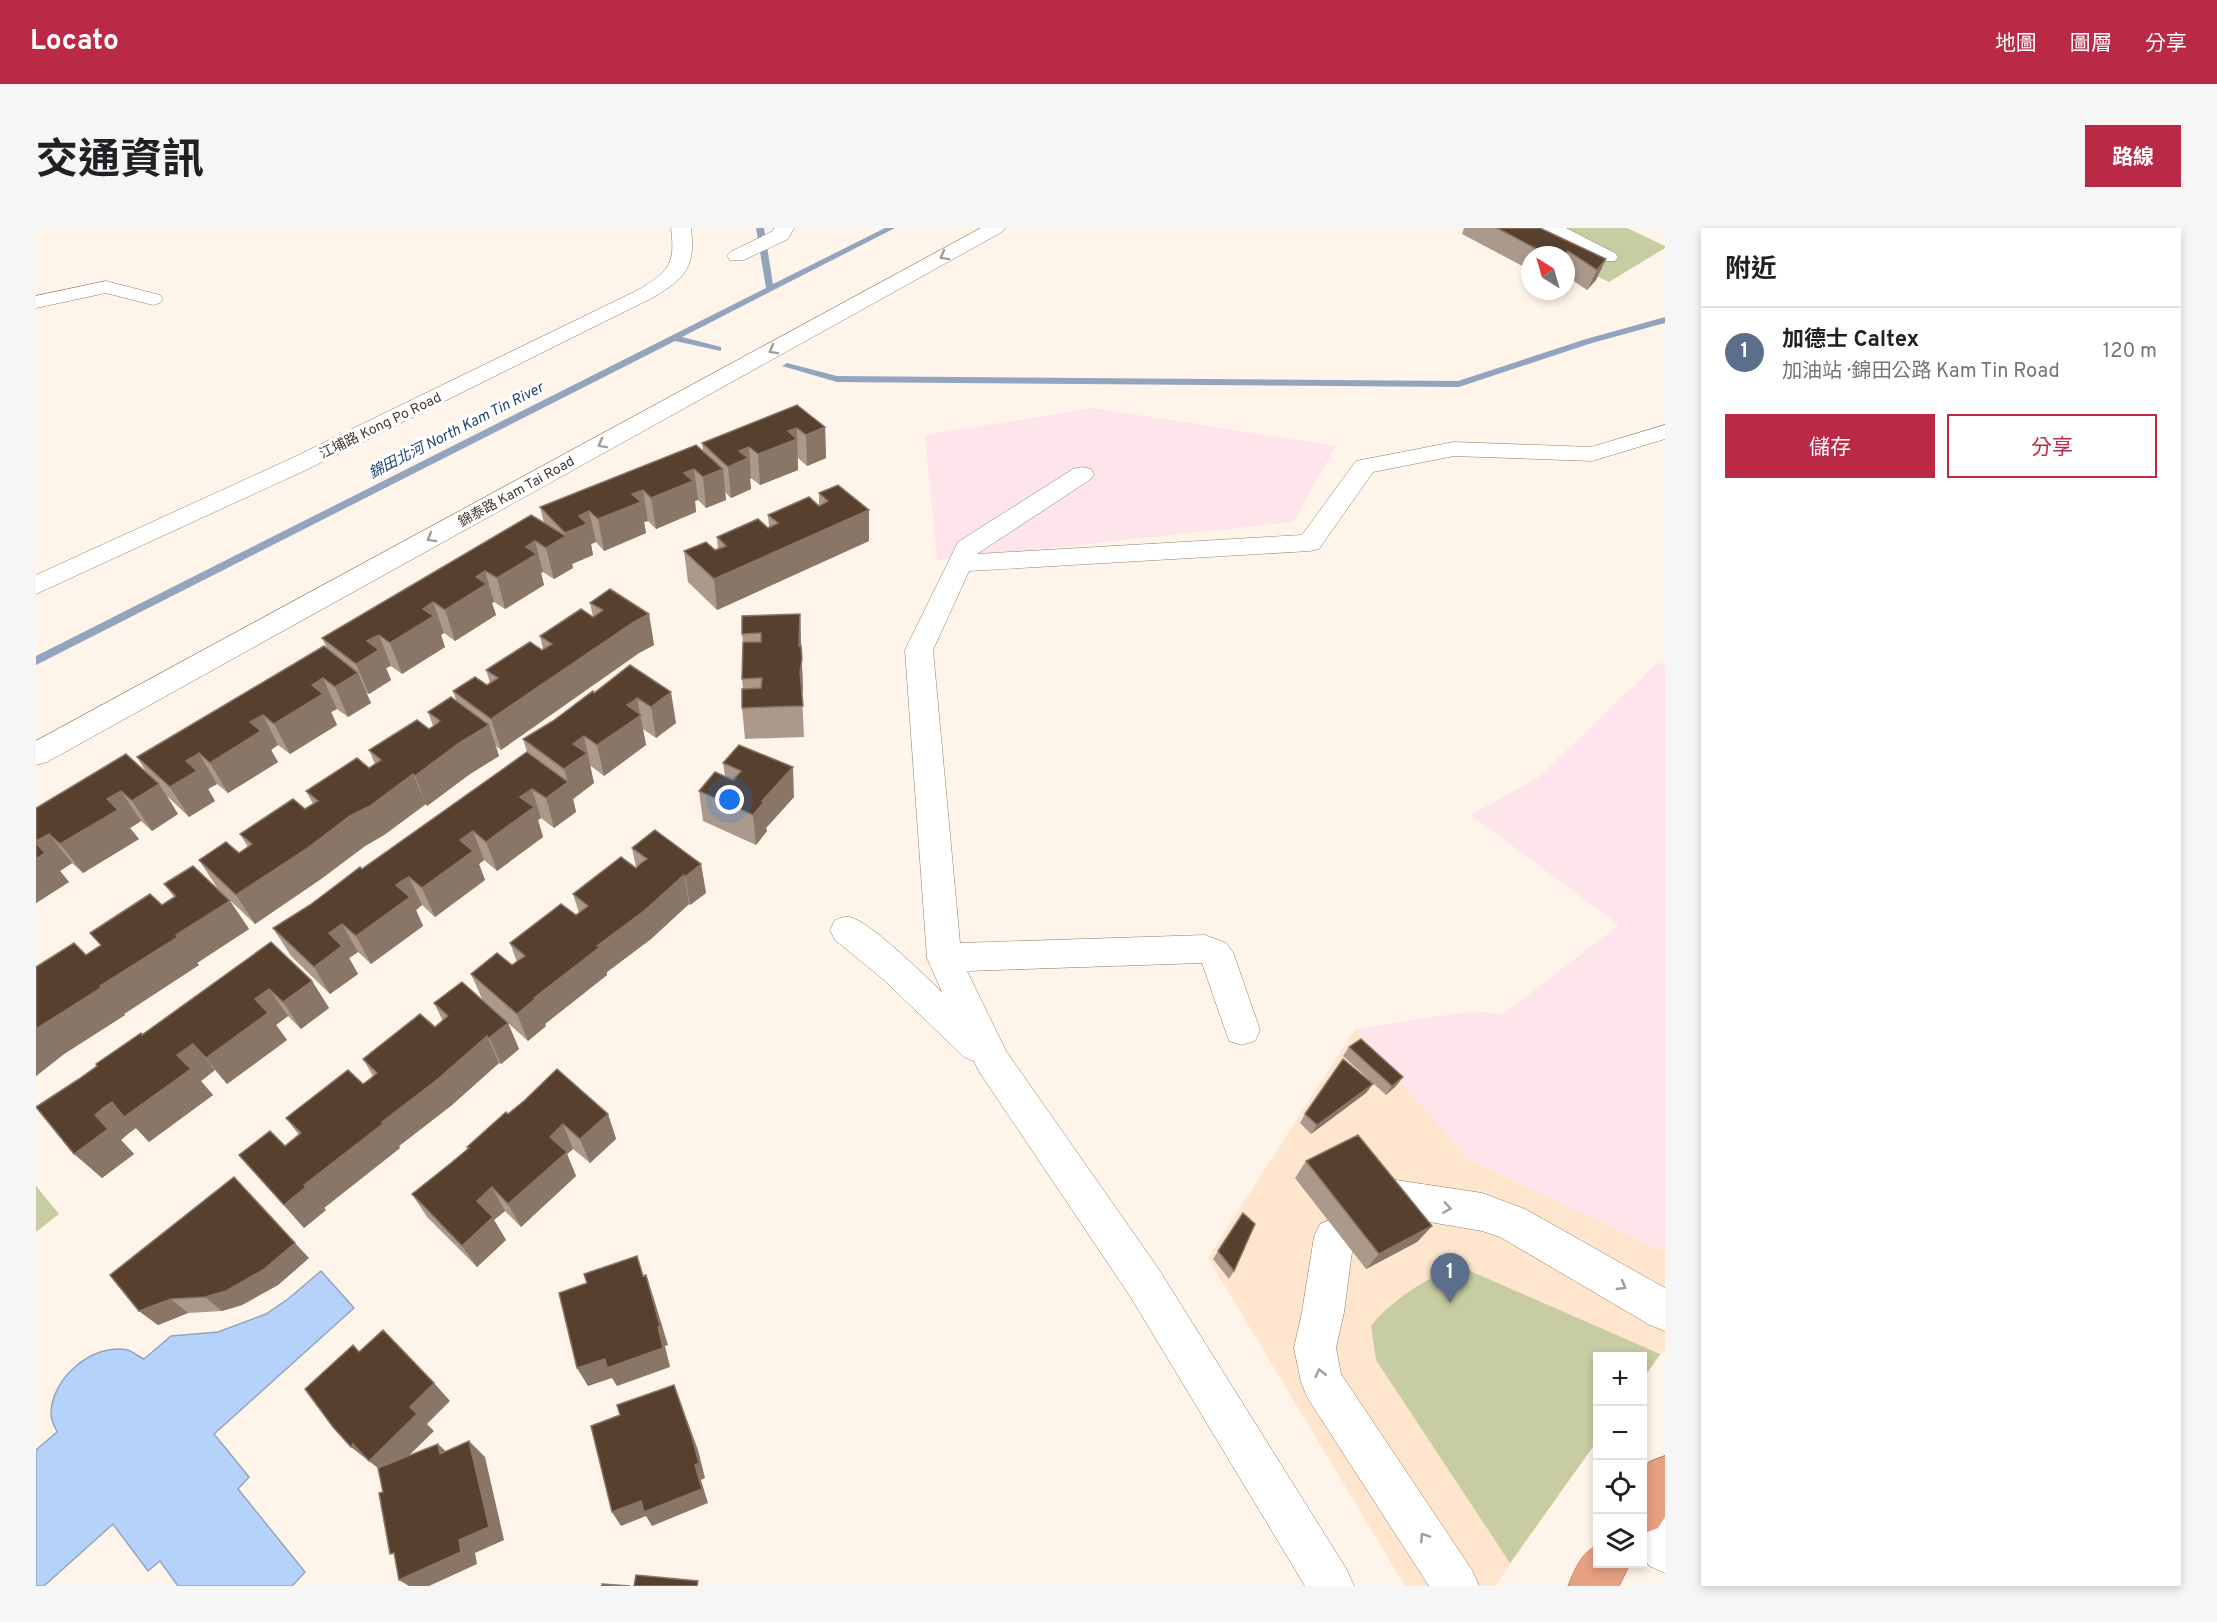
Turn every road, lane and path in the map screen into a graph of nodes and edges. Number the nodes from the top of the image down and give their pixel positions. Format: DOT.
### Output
graph roads {
  1 [pos="681,228"];
  2 [pos="995,228"];
  3 [pos="1551,228"];
  4 [pos="783,231"];
  5 [pos="736,256"];
  6 [pos="1608,257"];
  7 [pos="153,299"];
  8 [pos="36,302"];
  9 [pos="1665,432"];
  10 [pos="1082,474"];
  11 [pos="961,563"];
  12 [pos="36,585"];
  13 [pos="36,754"];
  14 [pos="847,930"];
  15 [pos="944,958"];
  16 [pos="1242,1030"];
  17 [pos="993,1062"];
  18 [pos="1389,1197"];
  19 [pos="1334,1237"];
  20 [pos="1665,1311"];
  21 [pos="1651,1499"];
  22 [pos="1665,1550"];
  23 [pos="1604,1568"];
  24 [pos="1332,1586"];
  25 [pos="1456,1586"];
  26 [pos="1591,1586"];
  1 -- 12 [label="street, 江埔路 Kong Po Road"];
  2 -- 13 [label="street, 錦泰路 Kam Tai Road, one-way"];
  3 -- 6 [label="street"];
  4 -- 5 [label="street"];
  7 -- 8 [label="street"];
  9 -- 11 [label="street"];
  10 -- 11 [label="street"];
  11 -- 15 [label="street"];
  14 -- 17 [label="street"];
  15 -- 16 [label="street"];
  15 -- 17 [label="street"];
  17 -- 24 [label="street"];
  18 -- 20 [label="street, one-way"];
  25 -- 19 [label="street, one-way"];
  21 -- 22 [label="street"];
  23 -- 26 [label="main road"];
}
